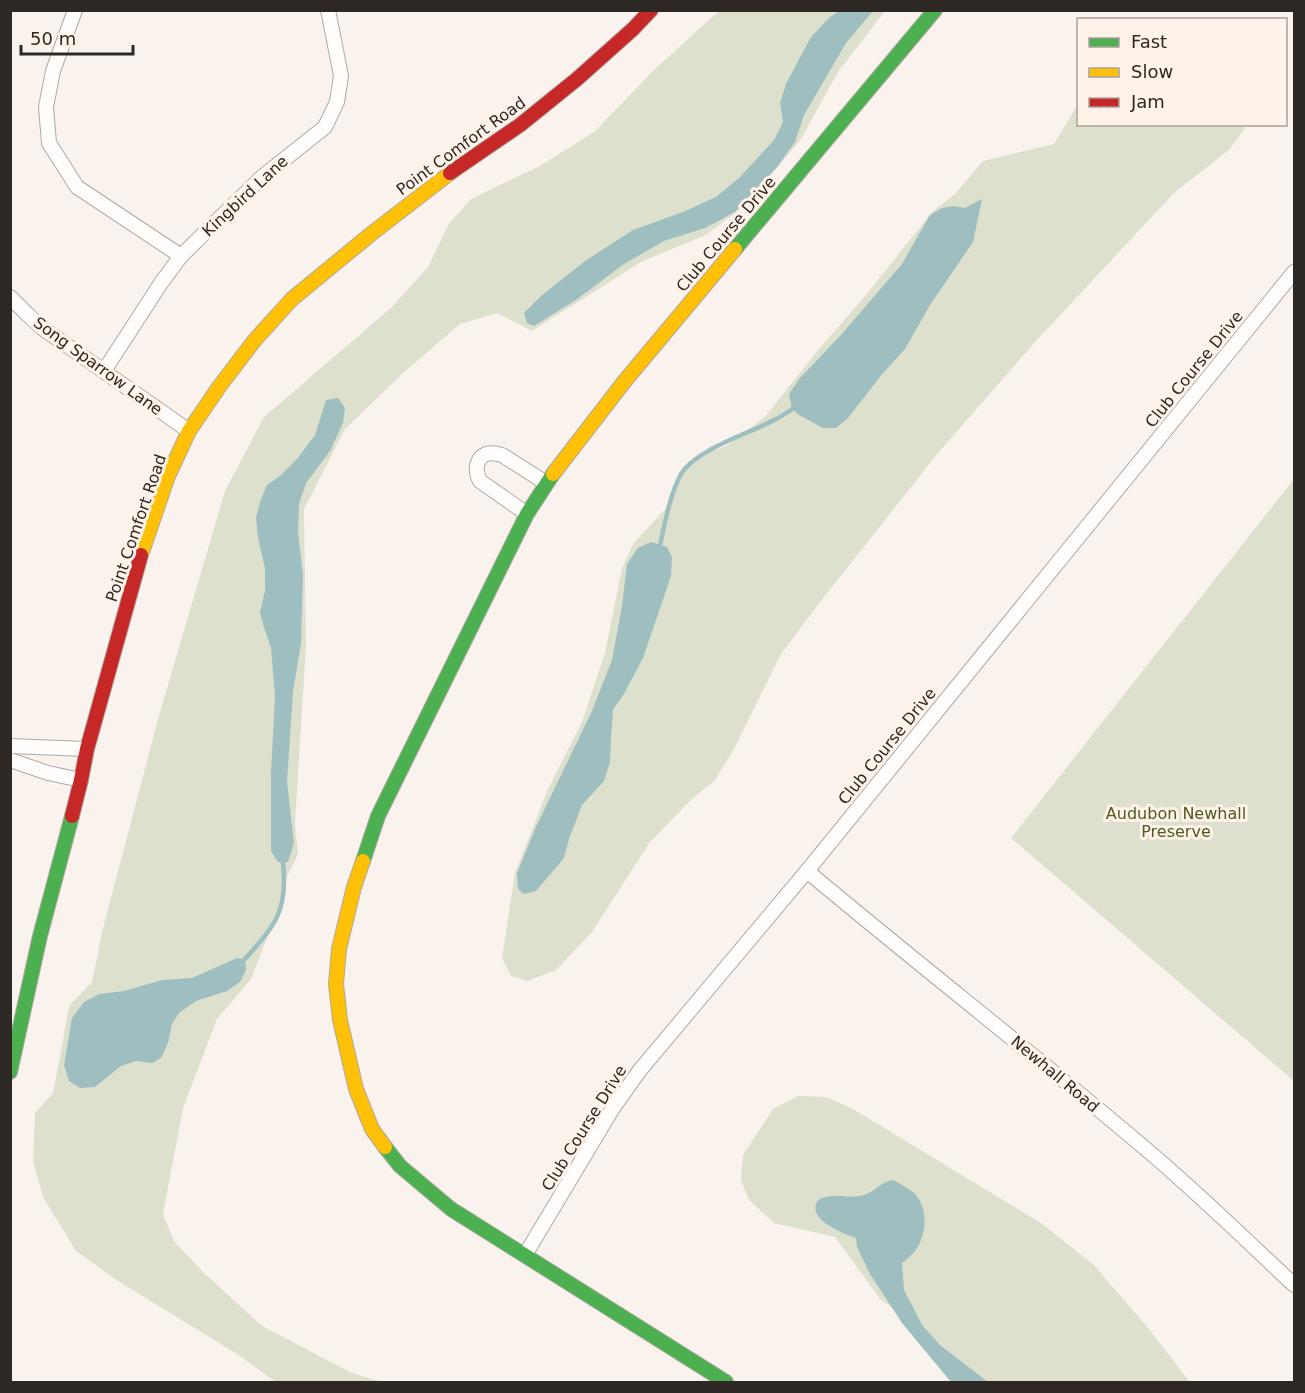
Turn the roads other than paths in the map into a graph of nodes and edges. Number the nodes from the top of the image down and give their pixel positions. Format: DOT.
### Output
graph roads {
  1 [pos="75,10"];
  2 [pos="328,10"];
  3 [pos="651,10"];
  4 [pos="935,10"];
  5 [pos="181,256"];
  6 [pos="1294,272"];
  7 [pos="10,297"];
  8 [pos="104,371"];
  9 [pos="189,431"];
  10 [pos="546,483"];
  11 [pos="527,514"];
  12 [pos="10,747"];
  13 [pos="87,749"];
  14 [pos="10,760"];
  15 [pos="81,780"];
  16 [pos="807,872"];
  17 [pos="10,1072"];
  18 [pos="525,1255"];
  19 [pos="1294,1285"];
  20 [pos="726,1383"];
  1 -- 5 [label="street"];
  2 -- 5 [label="street, Kingbird Lane"];
  3 -- 9 [label="street, Point Comfort Road"];
  4 -- 10 [label="street, Club Course Drive"];
  5 -- 8 [label="street, Kingbird Lane"];
  6 -- 16 [label="street, Club Course Drive"];
  7 -- 8 [label="street, Song Sparrow Lane"];
  8 -- 9 [label="street, Song Sparrow Lane"];
  9 -- 13 [label="street, Point Comfort Road"];
  10 -- 11 [label="street, Club Course Drive"];
  10 -- 11 [label="street"];
  11 -- 18 [label="street, Club Course Drive"];
  12 -- 13 [label="street"];
  13 -- 15 [label="street, Point Comfort Road"];
  14 -- 15 [label="street"];
  15 -- 17 [label="street, Point Comfort Road"];
  16 -- 18 [label="street, Club Course Drive"];
  16 -- 19 [label="street, Newhall Road"];
  18 -- 20 [label="street, Club Course Drive"];
}
